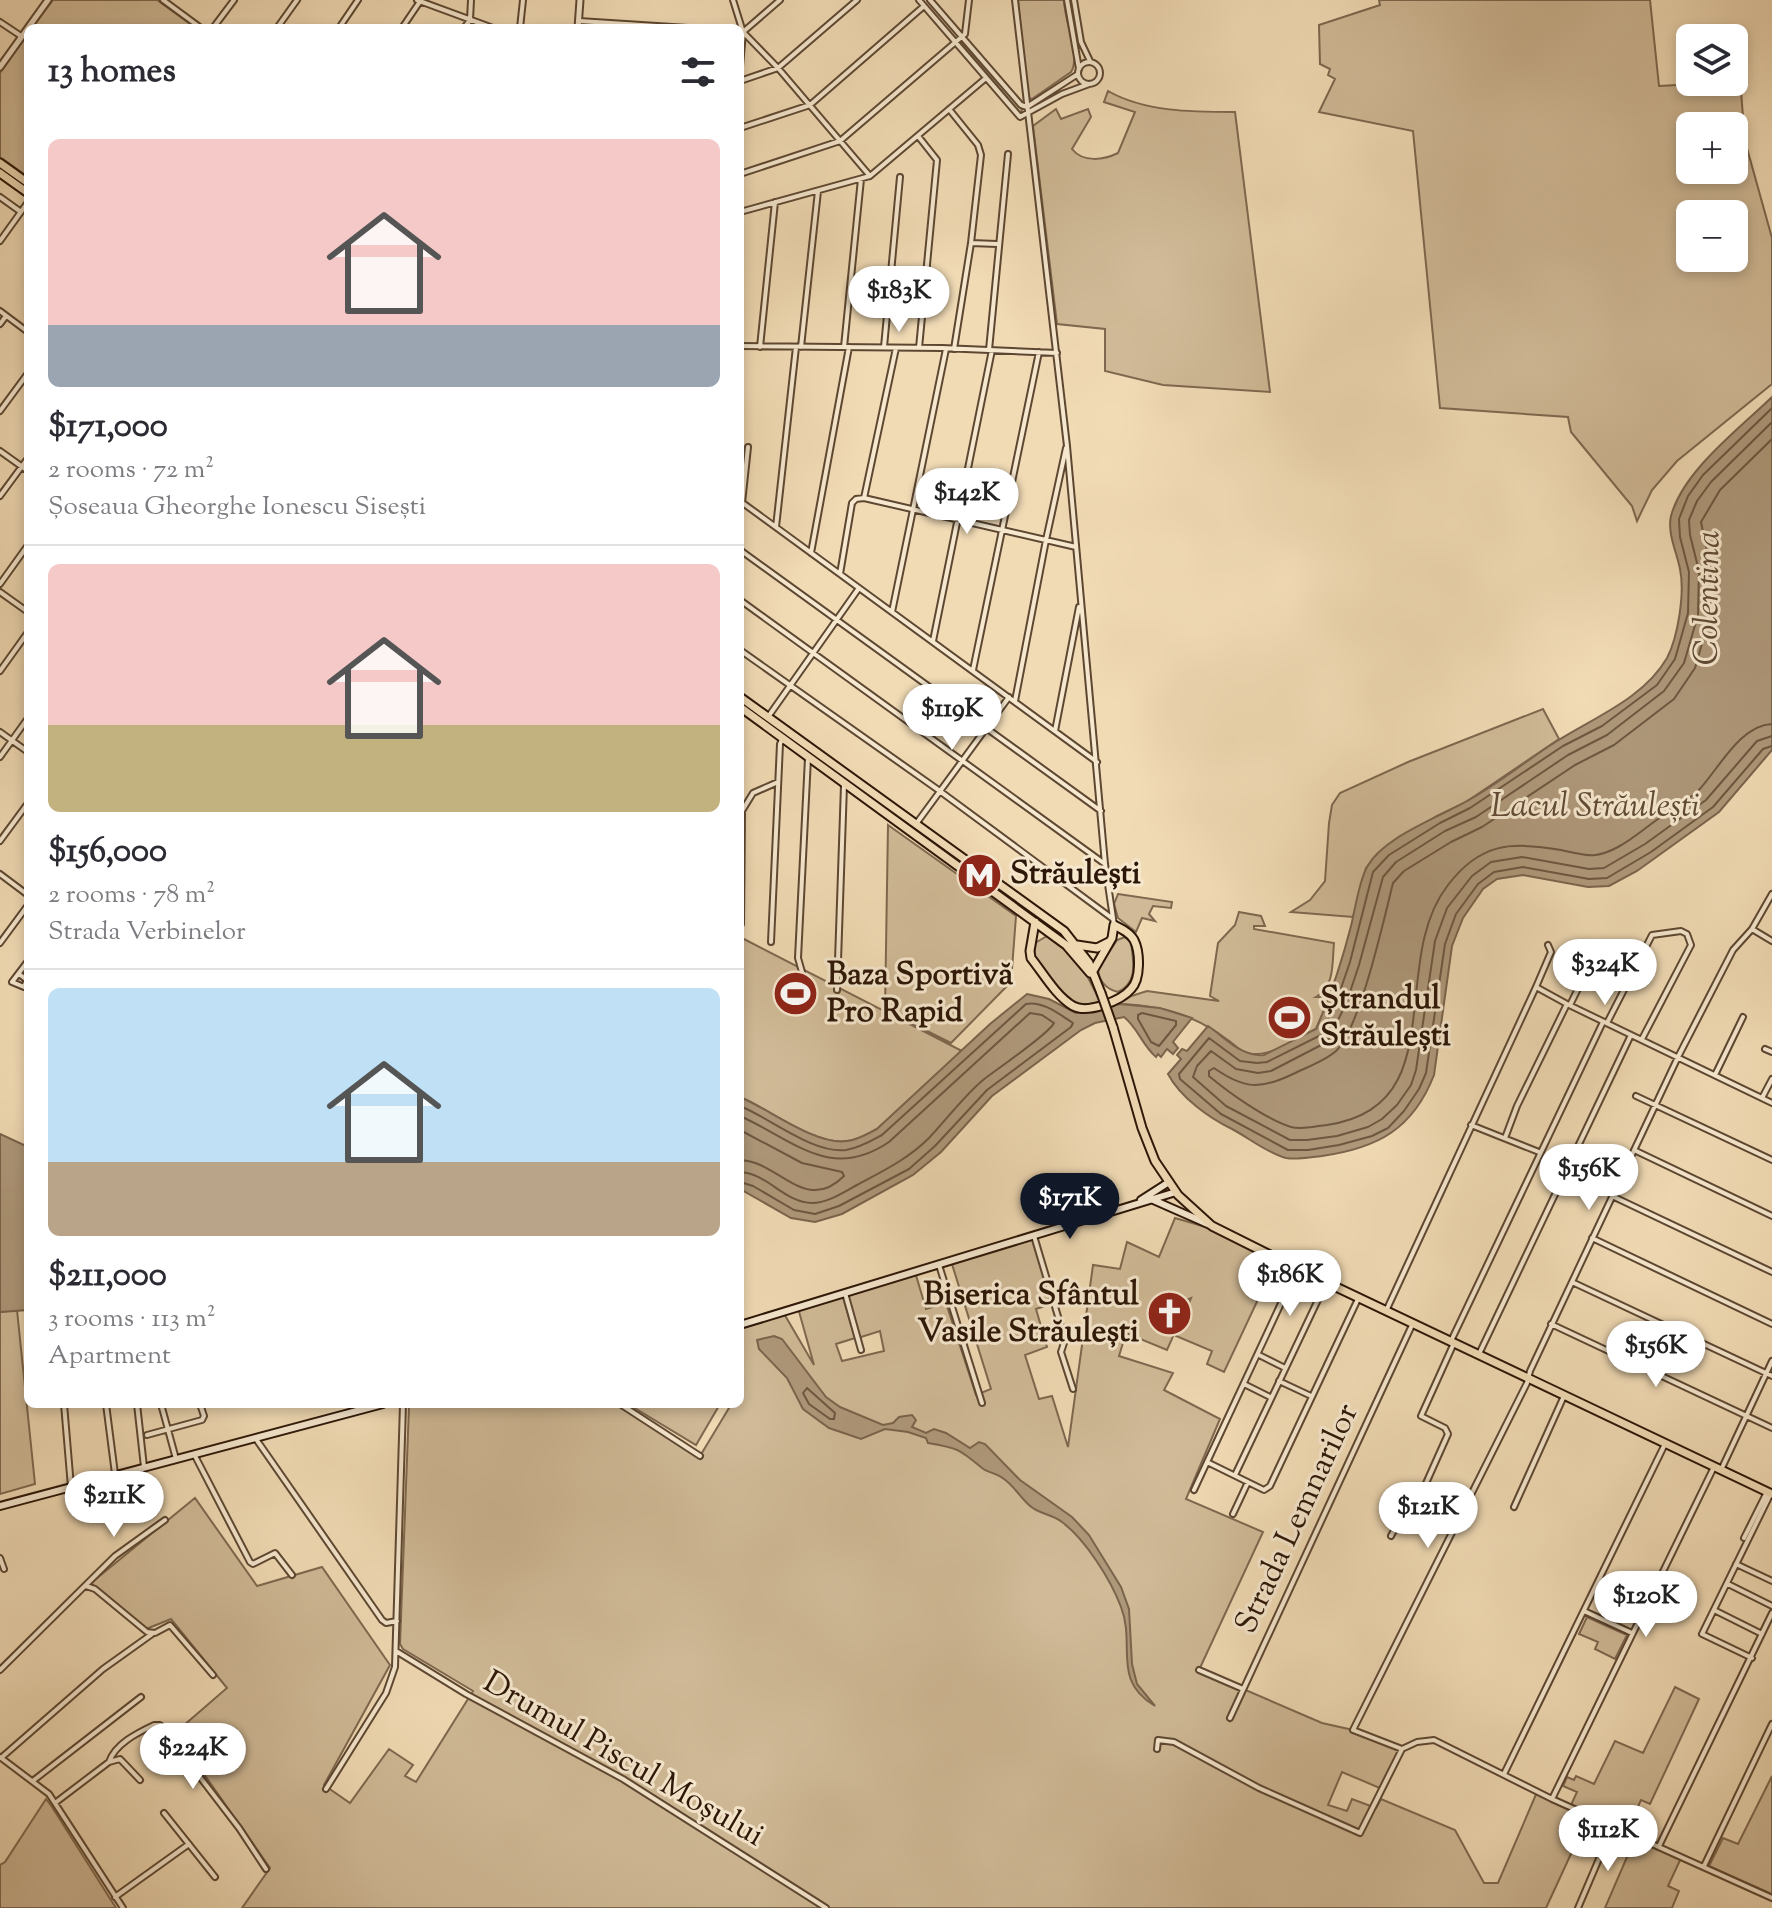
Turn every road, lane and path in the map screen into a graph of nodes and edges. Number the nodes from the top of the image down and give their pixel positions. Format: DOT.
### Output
graph roads {
  1 [pos="48,0"];
  2 [pos="163,0"];
  3 [pos="234,0"];
  4 [pos="297,0"];
  5 [pos="358,0"];
  6 [pos="420,0"];
  7 [pos="471,0"];
  8 [pos="523,0"];
  9 [pos="580,0"];
  10 [pos="733,0"];
  11 [pos="780,0"];
  12 [pos="857,0"];
  13 [pos="919,0"];
  14 [pos="930,0"];
  15 [pos="969,0"];
  16 [pos="1015,0"];
  17 [pos="1067,0"];
  18 [pos="1074,0"];
  19 [pos="171,2"];
  20 [pos="924,6"];
  21 [pos="470,20"];
  22 [pos="0,22"];
  23 [pos="30,24"];
  24 [pos="196,24"];
  25 [pos="216,24"];
  26 [pos="280,24"];
  27 [pos="342,24"];
  28 [pos="405,24"];
  29 [pos="467,24"];
  30 [pos="482,24"];
  31 [pos="520,24"];
  32 [pos="579,24"];
  33 [pos="740,24"];
  34 [pos="744,30"];
  35 [pos="24,33"];
  36 [pos="744,34"];
  37 [pos="963,36"];
  38 [pos="21,37"];
  39 [pos="956,42"];
  40 [pos="1092,63"];
  41 [pos="0,67"];
  42 [pos="778,68"];
  43 [pos="1078,71"];
  44 [pos="986,78"];
  45 [pos="744,80"];
  46 [pos="1089,84"];
  47 [pos="810,105"];
  48 [pos="1027,107"];
  49 [pos="949,109"];
  50 [pos="1027,115"];
  51 [pos="744,127"];
  52 [pos="918,136"];
  53 [pos="840,141"];
  54 [pos="1008,154"];
  55 [pos="0,163"];
  56 [pos="0,173"];
  57 [pos="744,173"];
  58 [pos="870,176"];
  59 [pos="900,177"];
  60 [pos="861,179"];
  61 [pos="24,180"];
  62 [pos="24,190"];
  63 [pos="818,191"];
  64 [pos="0,197"];
  65 [pos="775,202"];
  66 [pos="24,208"];
  67 [pos="744,211"];
  68 [pos="21,212"];
  69 [pos="0,241"];
  70 [pos="971,243"];
  71 [pos="998,244"];
  72 [pos="0,311"];
  73 [pos="6,316"];
  74 [pos="0,324"];
  75 [pos="24,329"];
  76 [pos="744,346"];
  77 [pos="760,347"];
  78 [pos="799,347"];
  79 [pos="846,347"];
  80 [pos="884,347"];
  81 [pos="896,348"];
  82 [pos="919,348"];
  83 [pos="946,349"];
  84 [pos="954,349"];
  85 [pos="991,350"];
  86 [pos="1039,352"];
  87 [pos="1057,353"];
  88 [pos="24,378"];
  89 [pos="0,411"];
  90 [pos="1067,446"];
  91 [pos="748,447"];
  92 [pos="0,451"];
  93 [pos="24,464"];
  94 [pos="22,467"];
  95 [pos="744,478"];
  96 [pos="0,496"];
  97 [pos="864,498"];
  98 [pos="744,504"];
  99 [pos="913,510"];
  100 [pos="959,520"];
  101 [pos="776,527"];
  102 [pos="1002,529"];
  103 [pos="1046,540"];
  104 [pos="1077,547"];
  105 [pos="24,551"];
  106 [pos="744,553"];
  107 [pos="811,553"];
  108 [pos="840,574"];
  109 [pos="0,584"];
  110 [pos="859,588"];
  111 [pos="0,592"];
  112 [pos="1081,600"];
  113 [pos="744,603"];
  114 [pos="24,609"];
  115 [pos="892,612"];
  116 [pos="837,620"];
  117 [pos="24,638"];
  118 [pos="933,641"];
  119 [pos="744,653"];
  120 [pos="813,653"];
  121 [pos="973,670"];
  122 [pos="0,671"];
  123 [pos="790,684"];
  124 [pos="1009,697"];
  125 [pos="744,700"];
  126 [pos="1015,701"];
  127 [pos="744,709"];
  128 [pos="768,717"];
  129 [pos="24,724"];
  130 [pos="987,728"];
  131 [pos="1055,731"];
  132 [pos="0,732"];
  133 [pos="784,734"];
  134 [pos="12,740"];
  135 [pos="24,749"];
  136 [pos="0,757"];
  137 [pos="808,758"];
  138 [pos="963,760"];
  139 [pos="1097,762"];
  140 [pos="779,781"];
  141 [pos="844,784"];
  142 [pos="940,791"];
  143 [pos="24,808"];
  144 [pos="744,808"];
  145 [pos="1101,812"];
  146 [pos="916,823"];
  147 [pos="910,831"];
  148 [pos="0,841"];
  149 [pos="1105,864"];
  150 [pos="0,874"];
  151 [pos="24,890"];
  152 [pos="1771,894"];
  153 [pos="24,910"];
  154 [pos="1035,922"];
  155 [pos="1114,922"];
  156 [pos="1752,929"];
  157 [pos="1048,932"];
  158 [pos="1033,939"];
  159 [pos="1110,941"];
  160 [pos="1772,941"];
  161 [pos="771,942"];
  162 [pos="0,943"];
  163 [pos="1077,945"];
  164 [pos="1548,945"];
  165 [pos="1598,948"];
  166 [pos="24,967"];
  167 [pos="1093,971"];
  168 [pos="802,972"];
  169 [pos="19,974"];
  170 [pos="1536,987"];
  171 [pos="1099,989"];
  172 [pos="837,990"];
  173 [pos="1568,1005"];
  174 [pos="1743,1017"];
  175 [pos="1605,1022"];
  176 [pos="1631,1035"];
  177 [pos="1642,1040"];
  178 [pos="1765,1049"];
  179 [pos="1772,1052"];
  180 [pos="1678,1057"];
  181 [pos="1715,1075"];
  182 [pos="1772,1079"];
  183 [pos="1636,1096"];
  184 [pos="1762,1098"];
  185 [pos="1772,1103"];
  186 [pos="1655,1105"];
  187 [pos="1471,1125"];
  188 [pos="1505,1138"];
  189 [pos="1634,1150"];
  190 [pos="1540,1152"];
  191 [pos="1772,1160"];
  192 [pos="1169,1182"];
  193 [pos="1176,1192"];
  194 [pos="1612,1196"];
  195 [pos="1151,1199"];
  196 [pos="1140,1201"];
  197 [pos="1772,1216"];
  198 [pos="1212,1226"];
  199 [pos="1034,1236"];
  200 [pos="1592,1238"];
  201 [pos="939,1265"];
  202 [pos="1297,1269"];
  203 [pos="1772,1272"];
  204 [pos="1572,1282"];
  205 [pos="1326,1283"];
  206 [pos="845,1293"];
  207 [pos="1359,1298"];
  208 [pos="1386,1311"];
  209 [pos="1413,1323"];
  210 [pos="744,1324"];
  211 [pos="1551,1324"];
  212 [pos="1772,1324"];
  213 [pos="1452,1342"];
  214 [pos="861,1350"];
  215 [pos="1258,1355"];
  216 [pos="1479,1355"];
  217 [pos="1772,1361"];
  218 [pos="1285,1368"];
  219 [pos="1769,1375"];
  220 [pos="1527,1378"];
  221 [pos="1279,1381"];
  222 [pos="1244,1384"];
  223 [pos="1073,1389"];
  224 [pos="1564,1395"];
  225 [pos="1311,1396"];
  226 [pos="1271,1397"];
  227 [pos="982,1403"];
  228 [pos="64,1408"];
  229 [pos="107,1408"];
  230 [pos="137,1408"];
  231 [pos="162,1408"];
  232 [pos="200,1408"];
  233 [pos="368,1408"];
  234 [pos="403,1408"];
  235 [pos="626,1408"];
  236 [pos="1746,1416"];
  237 [pos="167,1427"];
  238 [pos="1772,1428"];
  239 [pos="147,1435"];
  240 [pos="256,1439"];
  241 [pos="1665,1444"];
  242 [pos="194,1454"];
  243 [pos="700,1456"];
  244 [pos="176,1459"];
  245 [pos="1207,1462"];
  246 [pos="144,1467"];
  247 [pos="1717,1468"];
  248 [pos="115,1474"];
  249 [pos="1235,1475"];
  250 [pos="1248,1482"];
  251 [pos="71,1487"];
  252 [pos="1194,1490"];
  253 [pos="1770,1493"];
  254 [pos="0,1506"];
  255 [pos="1514,1507"];
  256 [pos="1233,1514"];
  257 [pos="165,1520"];
  258 [pos="1391,1536"];
  259 [pos="1744,1538"];
  260 [pos="0,1558"];
  261 [pos="1736,1564"];
  262 [pos="4,1569"];
  263 [pos="292,1575"];
  264 [pos="1772,1581"];
  265 [pos="1727,1583"];
  266 [pos="86,1586"];
  267 [pos="1772,1606"];
  268 [pos="1714,1610"];
  269 [pos="1584,1611"];
  270 [pos="1772,1613"];
  271 [pos="397,1621"];
  272 [pos="1633,1633"];
  273 [pos="152,1634"];
  274 [pos="1762,1634"];
  275 [pos="396,1651"];
  276 [pos="1752,1658"];
  277 [pos="0,1670"];
  278 [pos="1199,1670"];
  279 [pos="213,1675"];
  280 [pos="1243,1689"];
  281 [pos="141,1697"];
  282 [pos="1230,1718"];
  283 [pos="1772,1724"];
  284 [pos="1157,1749"];
  285 [pos="1402,1749"];
  286 [pos="1,1758"];
  287 [pos="109,1762"];
  288 [pos="1504,1774"];
  289 [pos="34,1780"];
  290 [pos="140,1780"];
  291 [pos="326,1789"];
  292 [pos="1552,1799"];
  293 [pos="55,1803"];
  294 [pos="164,1813"];
  295 [pos="1613,1826"];
  296 [pos="189,1844"];
  297 [pos="1659,1846"];
  298 [pos="1704,1866"];
  299 [pos="266,1869"];
  300 [pos="215,1877"];
  301 [pos="115,1897"];
  302 [pos="1772,1898"];
  303 [pos="123,1908"];
  304 [pos="826,1908"];
  305 [pos="1578,1908"];
  1 -- 23 [label="street"];
  2 -- 19 [label="street"];
  3 -- 25 [label="street"];
  4 -- 26 [label="street"];
  5 -- 27 [label="street"];
  6 -- 21 [label="street"];
  6 -- 28 [label="street"];
  7 -- 21 [label="street"];
  8 -- 31 [label="street"];
  9 -- 32 [label="street"];
  10 -- 33 [label="street"];
  11 -- 34 [label="street"];
  12 -- 42 [label="street"];
  13 -- 20 [label="street"];
  14 -- 37 [label="street"];
  15 -- 37 [label="street"];
  16 -- 48 [label="street"];
  17 -- 43 [label="street"];
  18 -- 40 [label="street"];
  19 -- 24 [label="street"];
  20 -- 39 [label="street"];
  20 -- 47 [label="street"];
  21 -- 29 [label="street"];
  21 -- 30 [label="street"];
  22 -- 38 [label="street"];
  35 -- 38 [label="street"];
  36 -- 42 [label="street"];
  37 -- 39 [label="street"];
  37 -- 48 [label="street"];
  38 -- 41 [label="street"];
  39 -- 44 [label="street"];
  39 -- 53 [label="street"];
  40 -- 43 [label="street"];
  40 -- 46 [label="street"];
  42 -- 45 [label="street"];
  42 -- 47 [label="street"];
  43 -- 46 [label="street"];
  43 -- 48 [label="street"];
  44 -- 49 [label="street"];
  44 -- 50 [label="street"];
  46 -- 50 [label="street"];
  47 -- 51 [label="street"];
  47 -- 53 [label="street"];
  48 -- 50 [label="street"];
  49 -- 52 [label="street"];
  49 -- 70 [label="street"];
  50 -- 87 [label="street"];
  52 -- 58 [label="street"];
  52 -- 82 [label="street"];
  53 -- 57 [label="street"];
  53 -- 58 [label="street"];
  54 -- 71 [label="street"];
  55 -- 61 [label="main road"];
  56 -- 62 [label="main road"];
  58 -- 60 [label="street"];
  59 -- 80 [label="street"];
  60 -- 63 [label="street"];
  60 -- 79 [label="street"];
  63 -- 65 [label="street"];
  63 -- 78 [label="street"];
  64 -- 68 [label="street"];
  65 -- 67 [label="street"];
  65 -- 77 [label="street"];
  66 -- 68 [label="street"];
  68 -- 69 [label="street"];
  70 -- 71 [label="street"];
  70 -- 84 [label="street"];
  71 -- 85 [label="street"];
  72 -- 73 [label="street"];
  73 -- 74 [label="street"];
  73 -- 75 [label="street"];
  76 -- 77 [label="street"];
  77 -- 78 [label="street"];
  78 -- 79 [label="street"];
  78 -- 101 [label="street"];
  79 -- 80 [label="street"];
  79 -- 107 [label="street"];
  80 -- 81 [label="street"];
  81 -- 82 [label="street"];
  81 -- 97 [label="street"];
  82 -- 83 [label="street"];
  83 -- 84 [label="street"];
  83 -- 99 [label="street"];
  84 -- 85 [label="street"];
  85 -- 86 [label="street"];
  85 -- 100 [label="street"];
  86 -- 87 [label="street"];
  86 -- 102 [label="street"];
  87 -- 90 [label="street"];
  88 -- 89 [label="street"];
  90 -- 103 [label="street"];
  90 -- 104 [label="street"];
  91 -- 95 [label="street"];
  92 -- 94 [label="street"];
  93 -- 94 [label="street"];
  94 -- 96 [label="street"];
  97 -- 99 [label="street"];
  97 -- 108 [label="street"];
  98 -- 101 [label="street"];
  99 -- 100 [label="street"];
  99 -- 115 [label="street"];
  100 -- 102 [label="street"];
  100 -- 118 [label="street"];
  101 -- 107 [label="street"];
  102 -- 103 [label="street"];
  102 -- 121 [label="street"];
  103 -- 104 [label="street"];
  103 -- 126 [label="street"];
  104 -- 112 [label="street"];
  105 -- 109 [label="street"];
  106 -- 116 [label="street"];
  107 -- 108 [label="street"];
  108 -- 110 [label="street"];
  110 -- 115 [label="street"];
  110 -- 116 [label="street"];
  111 -- 114 [label="street"];
  112 -- 131 [label="street"];
  112 -- 139 [label="street"];
  113 -- 120 [label="street"];
  115 -- 118 [label="street"];
  116 -- 120 [label="street"];
  116 -- 130 [label="street"];
  117 -- 122 [label="street"];
  118 -- 121 [label="street"];
  119 -- 123 [label="street"];
  120 -- 123 [label="street"];
  120 -- 138 [label="street"];
  121 -- 124 [label="street"];
  123 -- 128 [label="street"];
  123 -- 142 [label="street"];
  124 -- 126 [label="street"];
  124 -- 130 [label="street"];
  125 -- 128 [label="main road"];
  126 -- 131 [label="street"];
  127 -- 133 [label="main road"];
  128 -- 133 [label="main road"];
  129 -- 134 [label="street"];
  130 -- 138 [label="street"];
  130 -- 145 [label="street"];
  131 -- 139 [label="street"];
  132 -- 134 [label="street"];
  133 -- 137 [label="main road"];
  133 -- 140 [label="street"];
  133 -- 146 [label="main road"];
  134 -- 135 [label="street"];
  134 -- 136 [label="street"];
  137 -- 141 [label="main road"];
  137 -- 168 [label="street"];
  138 -- 142 [label="street"];
  138 -- 149 [label="street"];
  139 -- 145 [label="street"];
  140 -- 144 [label="street"];
  140 -- 161 [label="street"];
  141 -- 147 [label="main road"];
  141 -- 172 [label="street"];
  142 -- 146 [label="street"];
  142 -- 155 [label="street"];
  143 -- 148 [label="street"];
  145 -- 149 [label="street"];
  146 -- 147 [label="street"];
  146 -- 163 [label="main road"];
  147 -- 154 [label="main road"];
  149 -- 155 [label="street"];
  150 -- 151 [label="street"];
  152 -- 156 [label="street"];
  153 -- 162 [label="street"];
  154 -- 157 [label="main road"];
  154 -- 158 [label="main road"];
  155 -- 158 [label="main road"];
  155 -- 159 [label="main road"];
  156 -- 160 [label="street"];
  156 -- 180 [label="street"];
  157 -- 158 [label="main road"];
  157 -- 171 [label="main road"];
  159 -- 163 [label="main road"];
  159 -- 167 [label="main road"];
  163 -- 167 [label="main road"];
  164 -- 170 [label="street"];
  165 -- 173 [label="street"];
  166 -- 169 [label="street"];
  167 -- 171 [label="main road"];
  170 -- 173 [label="street"];
  170 -- 187 [label="street"];
  171 -- 192 [label="main road, bridge"];
  173 -- 175 [label="street"];
  173 -- 188 [label="street"];
  174 -- 181 [label="street"];
  175 -- 176 [label="street"];
  175 -- 177 [label="street"];
  175 -- 190 [label="street"];
  176 -- 177 [label="street"];
  176 -- 216 [label="street"];
  177 -- 180 [label="street"];
  178 -- 179 [label="street"];
  180 -- 181 [label="street"];
  180 -- 186 [label="street"];
  181 -- 184 [label="street"];
  182 -- 184 [label="street"];
  183 -- 186 [label="street"];
  184 -- 185 [label="street"];
  186 -- 189 [label="street"];
  186 -- 191 [label="street"];
  187 -- 188 [label="street"];
  187 -- 208 [label="street"];
  188 -- 190 [label="street"];
  189 -- 194 [label="street"];
  189 -- 197 [label="street"];
  190 -- 213 [label="street"];
  192 -- 193 [label="main road"];
  192 -- 196 [label="main road"];
  193 -- 195 [label="main road"];
  193 -- 198 [label="main road"];
  194 -- 200 [label="street"];
  194 -- 203 [label="street"];
  195 -- 196 [label="main road"];
  195 -- 198 [label="main road"];
  196 -- 199 [label="main road"];
  198 -- 202 [label="main road"];
  199 -- 201 [label="main road"];
  199 -- 223 [label="street"];
  200 -- 204 [label="street"];
  200 -- 212 [label="street"];
  201 -- 206 [label="main road"];
  201 -- 227 [label="street"];
  202 -- 205 [label="main road"];
  202 -- 215 [label="street"];
  204 -- 211 [label="street"];
  204 -- 219 [label="street"];
  205 -- 207 [label="main road"];
  205 -- 218 [label="street"];
  206 -- 210 [label="main road"];
  206 -- 214 [label="street"];
  207 -- 208 [label="main road"];
  207 -- 225 [label="street"];
  208 -- 209 [label="main road"];
  209 -- 213 [label="main road"];
  209 -- 280 [label="street, Strada Lemnarilor"];
  211 -- 220 [label="street"];
  211 -- 236 [label="street"];
  213 -- 216 [label="main road"];
  213 -- 258 [label="street"];
  215 -- 218 [label="street"];
  215 -- 222 [label="street"];
  216 -- 220 [label="main road"];
  217 -- 219 [label="street"];
  218 -- 221 [label="street"];
  219 -- 236 [label="street"];
  220 -- 224 [label="main road"];
  220 -- 285 [label="street"];
  221 -- 225 [label="street"];
  221 -- 226 [label="street"];
  222 -- 226 [label="street"];
  222 -- 245 [label="street"];
  224 -- 241 [label="main road"];
  224 -- 255 [label="street"];
  225 -- 250 [label="street"];
  226 -- 249 [label="street"];
  228 -- 251 [label="street"];
  229 -- 248 [label="street"];
  230 -- 246 [label="street"];
  231 -- 237 [label="street"];
  232 -- 237 [label="street"];
  233 -- 240 [label="main road"];
  234 -- 271 [label="street"];
  235 -- 243 [label="street"];
  236 -- 238 [label="street"];
  236 -- 247 [label="street"];
  237 -- 239 [label="street"];
  237 -- 244 [label="street"];
  240 -- 242 [label="main road"];
  240 -- 271 [label="street"];
  241 -- 247 [label="main road"];
  241 -- 269 [label="street"];
  242 -- 244 [label="main road"];
  242 -- 263 [label="street"];
  244 -- 246 [label="main road"];
  245 -- 249 [label="street"];
  245 -- 252 [label="street"];
  246 -- 248 [label="main road"];
  247 -- 253 [label="main road"];
  247 -- 272 [label="street"];
  248 -- 251 [label="main road"];
  249 -- 250 [label="street"];
  250 -- 256 [label="street"];
  251 -- 254 [label="main road"];
  253 -- 259 [label="street"];
  253 -- 261 [label="street"];
  257 -- 266 [label="street"];
  260 -- 262 [label="street"];
  261 -- 264 [label="street"];
  261 -- 265 [label="street"];
  265 -- 267 [label="street"];
  265 -- 268 [label="street"];
  266 -- 273 [label="street"];
  266 -- 277 [label="street"];
  268 -- 274 [label="street"];
  268 -- 276 [label="street"];
  269 -- 272 [label="street"];
  269 -- 288 [label="street"];
  270 -- 274 [label="street"];
  271 -- 275 [label="street"];
  272 -- 292 [label="street"];
  273 -- 279 [label="street"];
  273 -- 286 [label="street"];
  274 -- 276 [label="street"];
  275 -- 291 [label="street"];
  275 -- 304 [label="street, Drumul Piscul Moșului"];
  276 -- 297 [label="street"];
  278 -- 280 [label="street"];
  280 -- 282 [label="street, Strada Lemnarilor"];
  281 -- 289 [label="street"];
  283 -- 298 [label="street"];
  284 -- 285 [label="street"];
  285 -- 288 [label="street"];
  286 -- 289 [label="street"];
  287 -- 290 [label="street"];
  287 -- 293 [label="street"];
  287 -- 299 [label="street"];
  288 -- 292 [label="street"];
  289 -- 293 [label="street"];
  292 -- 295 [label="street"];
  293 -- 301 [label="street"];
  294 -- 296 [label="street"];
  295 -- 297 [label="street"];
  295 -- 305 [label="street"];
  296 -- 300 [label="street"];
  296 -- 301 [label="street"];
  297 -- 298 [label="street"];
  298 -- 302 [label="street"];
  301 -- 303 [label="street"];
}
